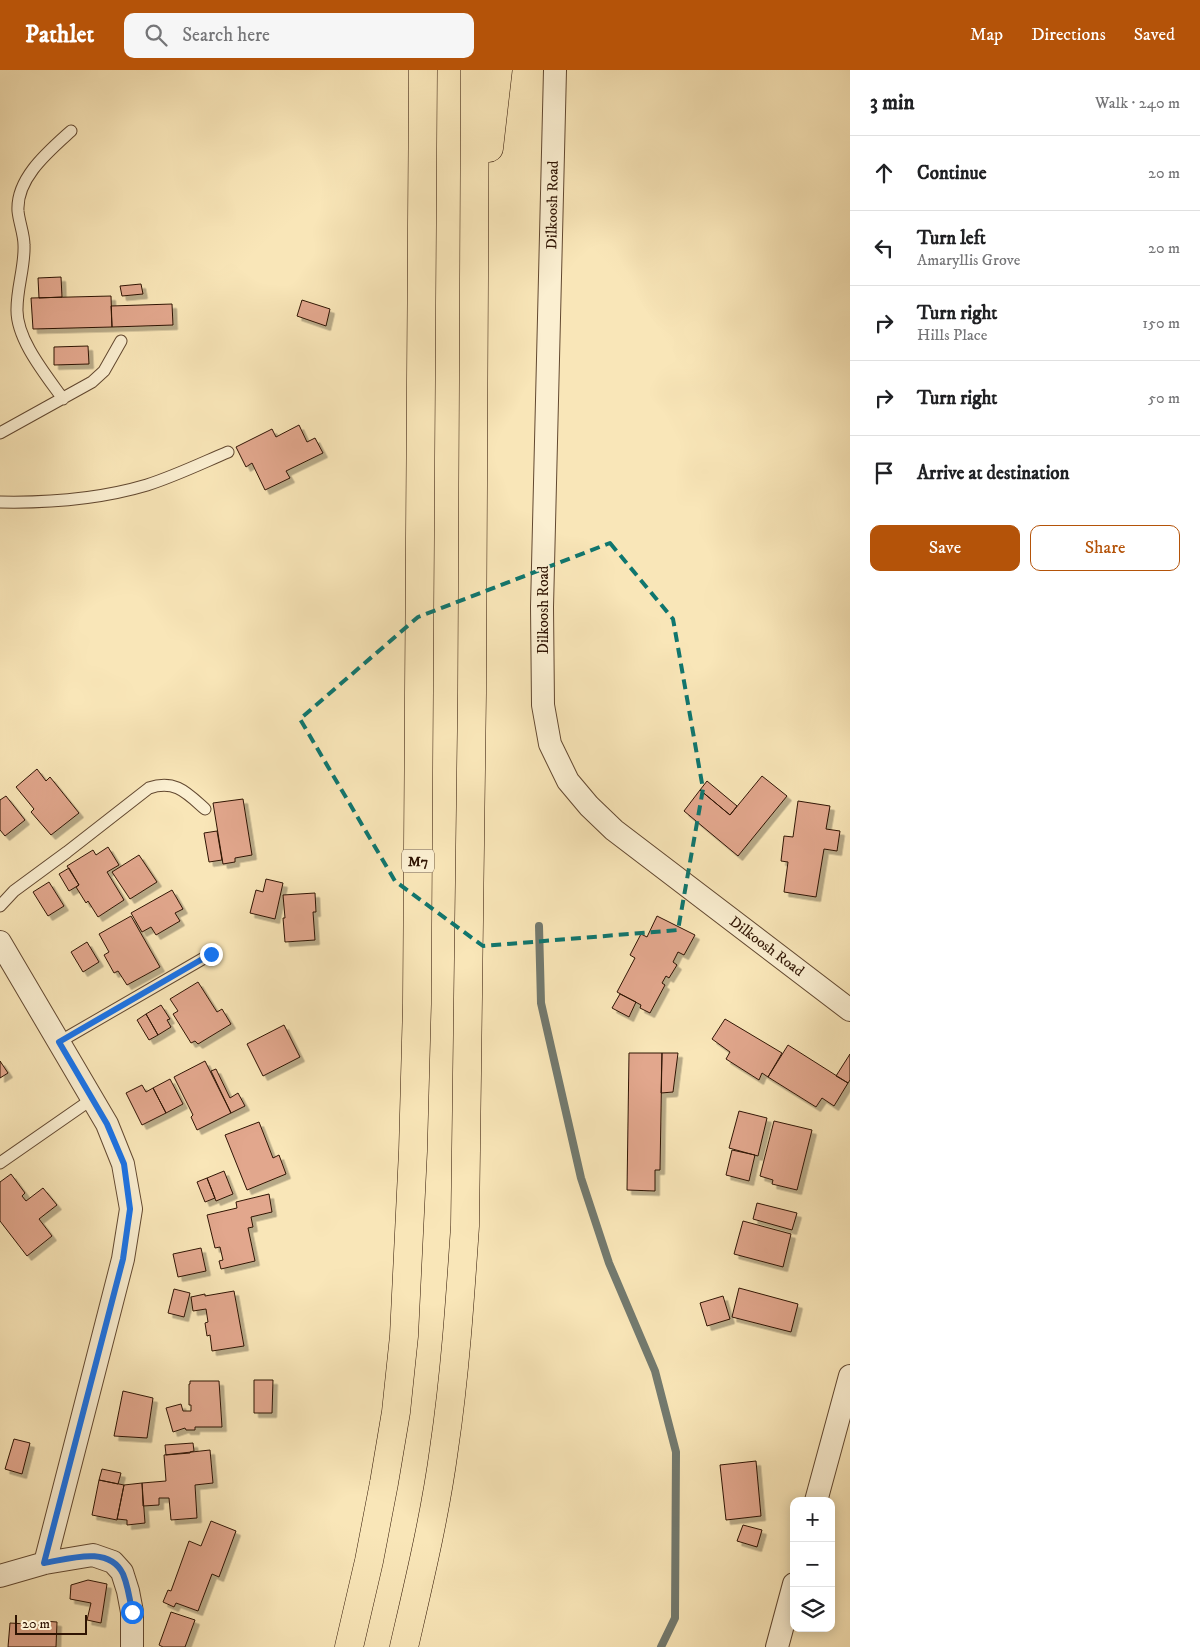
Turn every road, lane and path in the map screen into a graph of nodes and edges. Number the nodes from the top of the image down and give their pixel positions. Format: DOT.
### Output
graph roads {
  1 [pos="422,70"];
  2 [pos="475,70"];
  3 [pos="498,70"];
  4 [pos="555,70"];
  5 [pos="71,132"];
  6 [pos="474,198"];
  7 [pos="121,341"];
  8 [pos="62,399"];
  9 [pos="0,434"];
  10 [pos="228,452"];
  11 [pos="0,502"];
  12 [pos="205,809"];
  13 [pos="0,906"];
  14 [pos="0,942"];
  15 [pos="211,954"];
  16 [pos="850,1010"];
  17 [pos="59,1042"];
  18 [pos="92,1099"];
  19 [pos="0,1163"];
  20 [pos="850,1376"];
  21 [pos="817,1497"];
  22 [pos="44,1563"];
  23 [pos="0,1576"];
  24 [pos="793,1587"];
  25 [pos="132,1647"];
  26 [pos="349,1647"];
  27 [pos="404,1647"];
  28 [pos="777,1647"];
  1 -- 26 [label="highway, M7"];
  2 -- 6 [label="highway"];
  3 -- 6 [label="highway"];
  4 -- 16 [label="street, Dilkoosh Road"];
  5 -- 8 [label="lane"];
  6 -- 27 [label="highway"];
  7 -- 8 [label="lane"];
  8 -- 9 [label="lane"];
  10 -- 11 [label="lane"];
  12 -- 13 [label="lane"];
  14 -- 17 [label="street"];
  15 -- 17 [label="lane"];
  17 -- 18 [label="street"];
  18 -- 19 [label="lane"];
  18 -- 22 [label="street"];
  20 -- 21 [label="street"];
  22 -- 23 [label="street"];
  22 -- 25 [label="street"];
  24 -- 28 [label="street"];
}
